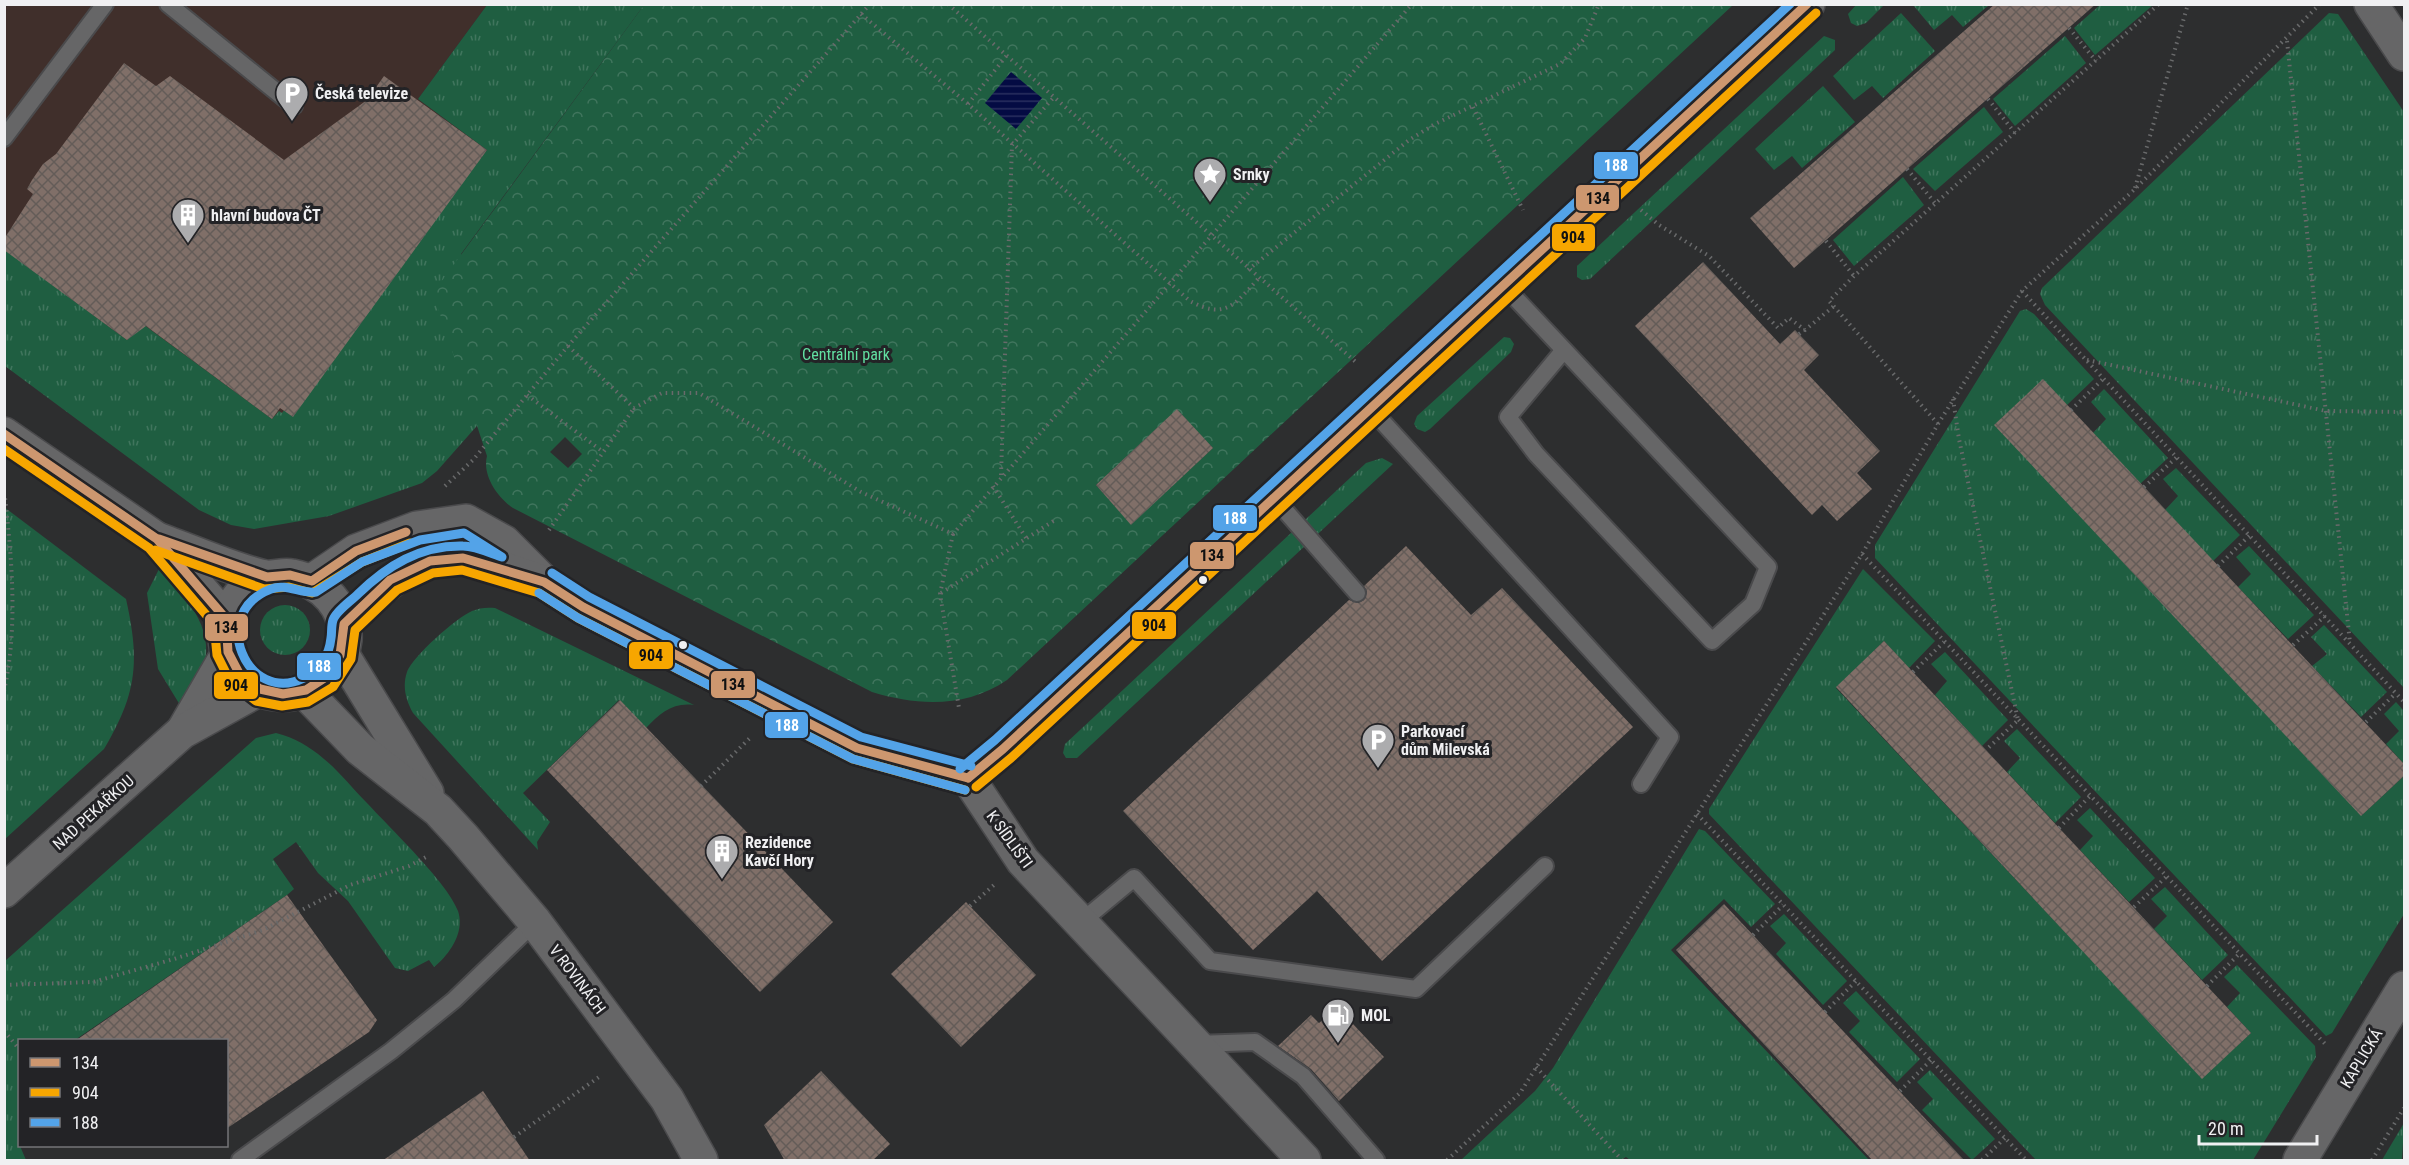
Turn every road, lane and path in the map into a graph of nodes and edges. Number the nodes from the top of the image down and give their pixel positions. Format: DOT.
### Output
graph roads {
  1 [pos="105,4"];
  2 [pos="168,4"];
  3 [pos="870,4"];
  4 [pos="948,4"];
  5 [pos="1412,4"];
  6 [pos="1599,4"];
  7 [pos="1808,4"];
  8 [pos="2159,4"];
  9 [pos="2188,4"];
  10 [pos="2320,4"];
  11 [pos="2371,4"];
  12 [pos="861,14"];
  13 [pos="2069,28"];
  14 [pos="2287,40"];
  15 [pos="2404,54"];
  16 [pos="1007,55"];
  17 [pos="2096,61"];
  18 [pos="1054,97"];
  19 [pos="1988,99"];
  20 [pos="968,104"];
  21 [pos="294,106"];
  22 [pos="1473,107"];
  23 [pos="2015,133"];
  24 [pos="4,138"];
  25 [pos="1012,145"];
  26 [pos="1907,170"];
  27 [pos="1613,186"];
  28 [pos="2135,189"];
  29 [pos="1935,203"];
  30 [pos="1523,210"];
  31 [pos="1210,236"];
  32 [pos="1826,241"];
  33 [pos="1248,270"];
  34 [pos="1854,276"];
  35 [pos="1258,279"];
  36 [pos="1170,284"];
  37 [pos="1504,286"];
  38 [pos="2022,291"];
  39 [pos="1834,306"];
  40 [pos="1805,330"];
  41 [pos="1799,334"];
  42 [pos="568,346"];
  43 [pos="1564,350"];
  44 [pos="2086,360"];
  45 [pos="1358,364"];
  46 [pos="2103,378"];
  47 [pos="527,395"];
  48 [pos="1953,399"];
  49 [pos="634,408"];
  50 [pos="1370,408"];
  51 [pos="2071,410"];
  52 [pos="2326,411"];
  53 [pos="2404,412"];
  54 [pos="1938,424"];
  55 [pos="4,434"];
  56 [pos="602,451"];
  57 [pos="2177,457"];
  58 [pos="1001,476"];
  59 [pos="993,486"];
  60 [pos="2144,487"];
  61 [pos="443,488"];
  62 [pos="5,497"];
  63 [pos="1275,499"];
  64 [pos="1055,520"];
  65 [pos="549,530"];
  66 [pos="953,534"];
  67 [pos="2250,535"];
  68 [pos="1026,538"];
  69 [pos="157,539"];
  70 [pos="1862,554"];
  71 [pos="2218,566"];
  72 [pos="267,577"];
  73 [pos="312,581"];
  74 [pos="544,582"];
  75 [pos="1357,592"];
  76 [pos="940,594"];
  77 [pos="2325,616"];
  78 [pos="226,619"];
  79 [pos="343,639"];
  80 [pos="1944,642"];
  81 [pos="2350,643"];
  82 [pos="2293,645"];
  83 [pos="227,655"];
  84 [pos="1914,672"];
  85 [pos="258,690"];
  86 [pos="4,691"];
  87 [pos="305,692"];
  88 [pos="2397,693"];
  89 [pos="2404,702"];
  90 [pos="959,708"];
  91 [pos="2018,720"];
  92 [pos="2366,722"];
  93 [pos="182,732"];
  94 [pos="753,735"];
  95 [pos="1986,750"];
  96 [pos="968,778"];
  97 [pos="1641,784"];
  98 [pos="701,786"];
  99 [pos="2090,796"];
  100 [pos="438,810"];
  101 [pos="1697,814"];
  102 [pos="2060,828"];
  103 [pos="426,857"];
  104 [pos="1545,866"];
  105 [pos="2166,877"];
  106 [pos="1002,879"];
  107 [pos="4,891"];
  108 [pos="1783,905"];
  109 [pos="970,906"];
  110 [pos="2133,907"];
  111 [pos="535,922"];
  112 [pos="1081,922"];
  113 [pos="1753,935"];
  114 [pos="2239,954"];
  115 [pos="1856,981"];
  116 [pos="4,985"];
  117 [pos="2207,986"];
  118 [pos="2404,988"];
  119 [pos="1826,1012"];
  120 [pos="4,1030"];
  121 [pos="1193,1044"];
  122 [pos="18,1048"];
  123 [pos="2331,1050"];
  124 [pos="1931,1060"];
  125 [pos="1536,1067"];
  126 [pos="599,1077"];
  127 [pos="1900,1091"];
  128 [pos="2404,1108"];
  129 [pos="514,1137"];
  130 [pos="2006,1138"];
  131 [pos="240,1161"];
  132 [pos="701,1161"];
  133 [pos="1304,1161"];
  134 [pos="1376,1161"];
  135 [pos="1448,1161"];
  136 [pos="1622,1161"];
  137 [pos="1982,1161"];
  138 [pos="2026,1161"];
  139 [pos="2300,1161"];
  140 [pos="2372,1161"];
  1 -- 24 [label="lane"];
  2 -- 21 [label="lane"];
  3 -- 12 [label="path"];
  4 -- 16 [label="path"];
  5 -- 31 [label="path"];
  6 -- 22 [label="path"];
  7 -- 27 [label="street"];
  8 -- 17 [label="path"];
  9 -- 28 [label="path"];
  10 -- 14 [label="path"];
  11 -- 15 [label="street"];
  12 -- 20 [label="path"];
  12 -- 42 [label="path"];
  13 -- 17 [label="path"];
  14 -- 28 [label="path"];
  14 -- 52 [label="path"];
  16 -- 18 [label="path"];
  16 -- 20 [label="path"];
  17 -- 23 [label="path"];
  18 -- 25 [label="path"];
  18 -- 31 [label="path"];
  19 -- 23 [label="path"];
  20 -- 25 [label="path"];
  22 -- 30 [label="path"];
  22 -- 33 [label="path"];
  23 -- 29 [label="path"];
  25 -- 36 [label="path"];
  25 -- 58 [label="path"];
  26 -- 29 [label="path"];
  27 -- 37 [label="street"];
  27 -- 40 [label="path"];
  28 -- 38 [label="path"];
  29 -- 34 [label="path"];
  31 -- 33 [label="path"];
  31 -- 36 [label="path"];
  32 -- 34 [label="path"];
  33 -- 35 [label="path"];
  34 -- 39 [label="path"];
  35 -- 36 [label="path"];
  35 -- 45 [label="path"];
  36 -- 58 [label="path"];
  37 -- 43 [label="lane"];
  37 -- 50 [label="street"];
  38 -- 44 [label="path"];
  38 -- 48 [label="path"];
  39 -- 40 [label="path"];
  39 -- 54 [label="path"];
  40 -- 41 [label="path"];
  42 -- 47 [label="path"];
  42 -- 49 [label="path"];
  43 -- 43 [label="lane"];
  44 -- 46 [label="path"];
  44 -- 52 [label="path"];
  46 -- 51 [label="path"];
  46 -- 57 [label="path"];
  47 -- 56 [label="path"];
  47 -- 61 [label="path"];
  48 -- 54 [label="path"];
  48 -- 91 [label="path"];
  49 -- 56 [label="path"];
  49 -- 66 [label="path"];
  50 -- 63 [label="street"];
  50 -- 97 [label="lane"];
  52 -- 53 [label="path"];
  52 -- 81 [label="path"];
  54 -- 70 [label="path"];
  55 -- 69 [label="street"];
  56 -- 65 [label="path"];
  57 -- 60 [label="path"];
  57 -- 67 [label="path"];
  58 -- 59 [label="path"];
  59 -- 66 [label="path"];
  59 -- 68 [label="path"];
  62 -- 86 [label="path"];
  63 -- 75 [label="lane"];
  63 -- 96 [label="street"];
  64 -- 68 [label="path"];
  66 -- 76 [label="path"];
  67 -- 71 [label="path"];
  67 -- 77 [label="path"];
  68 -- 76 [label="path"];
  69 -- 72 [label="street"];
  69 -- 78 [label="street"];
  70 -- 80 [label="path"];
  70 -- 101 [label="path"];
  72 -- 73 [label="street"];
  72 -- 78 [label="street"];
  73 -- 74 [label="street"];
  73 -- 79 [label="street"];
  74 -- 79 [label="street"];
  74 -- 96 [label="street"];
  76 -- 90 [label="path"];
  77 -- 81 [label="path"];
  77 -- 82 [label="path"];
  78 -- 83 [label="street"];
  79 -- 87 [label="street"];
  79 -- 100 [label="street, V ROVINÁCH"];
  80 -- 84 [label="path"];
  80 -- 91 [label="path"];
  81 -- 88 [label="path"];
  83 -- 85 [label="street"];
  83 -- 93 [label="street, NAD PEKAŘKOU"];
  85 -- 87 [label="street"];
  85 -- 93 [label="street, NAD PEKAŘKOU"];
  87 -- 100 [label="street, V ROVINÁCH"];
  88 -- 89 [label="path"];
  88 -- 92 [label="path"];
  91 -- 95 [label="path"];
  91 -- 99 [label="path"];
  93 -- 107 [label="street, NAD PEKAŘKOU"];
  94 -- 98 [label="path"];
  96 -- 112 [label="street, K SÍDLIŠTI"];
  99 -- 102 [label="path"];
  99 -- 105 [label="path"];
  100 -- 111 [label="street, V ROVINÁCH"];
  101 -- 108 [label="path"];
  101 -- 125 [label="path"];
  103 -- 116 [label="path"];
  104 -- 112 [label="lane"];
  105 -- 110 [label="path"];
  105 -- 114 [label="path"];
  106 -- 109 [label="path"];
  108 -- 113 [label="path"];
  108 -- 115 [label="path"];
  111 -- 131 [label="lane"];
  111 -- 132 [label="street, V ROVINÁCH"];
  112 -- 121 [label="street, K SÍDLIŠTI"];
  114 -- 117 [label="path"];
  114 -- 123 [label="path"];
  115 -- 119 [label="path"];
  115 -- 124 [label="path"];
  118 -- 139 [label="street, KAPLICKÁ"];
  120 -- 122 [label="path"];
  121 -- 133 [label="street, K SÍDLIŠTI"];
  121 -- 134 [label="lane"];
  124 -- 127 [label="path"];
  124 -- 130 [label="path"];
  125 -- 135 [label="path"];
  125 -- 136 [label="path"];
  126 -- 129 [label="path"];
  128 -- 140 [label="path"];
  130 -- 137 [label="path"];
  130 -- 138 [label="path"];
}
